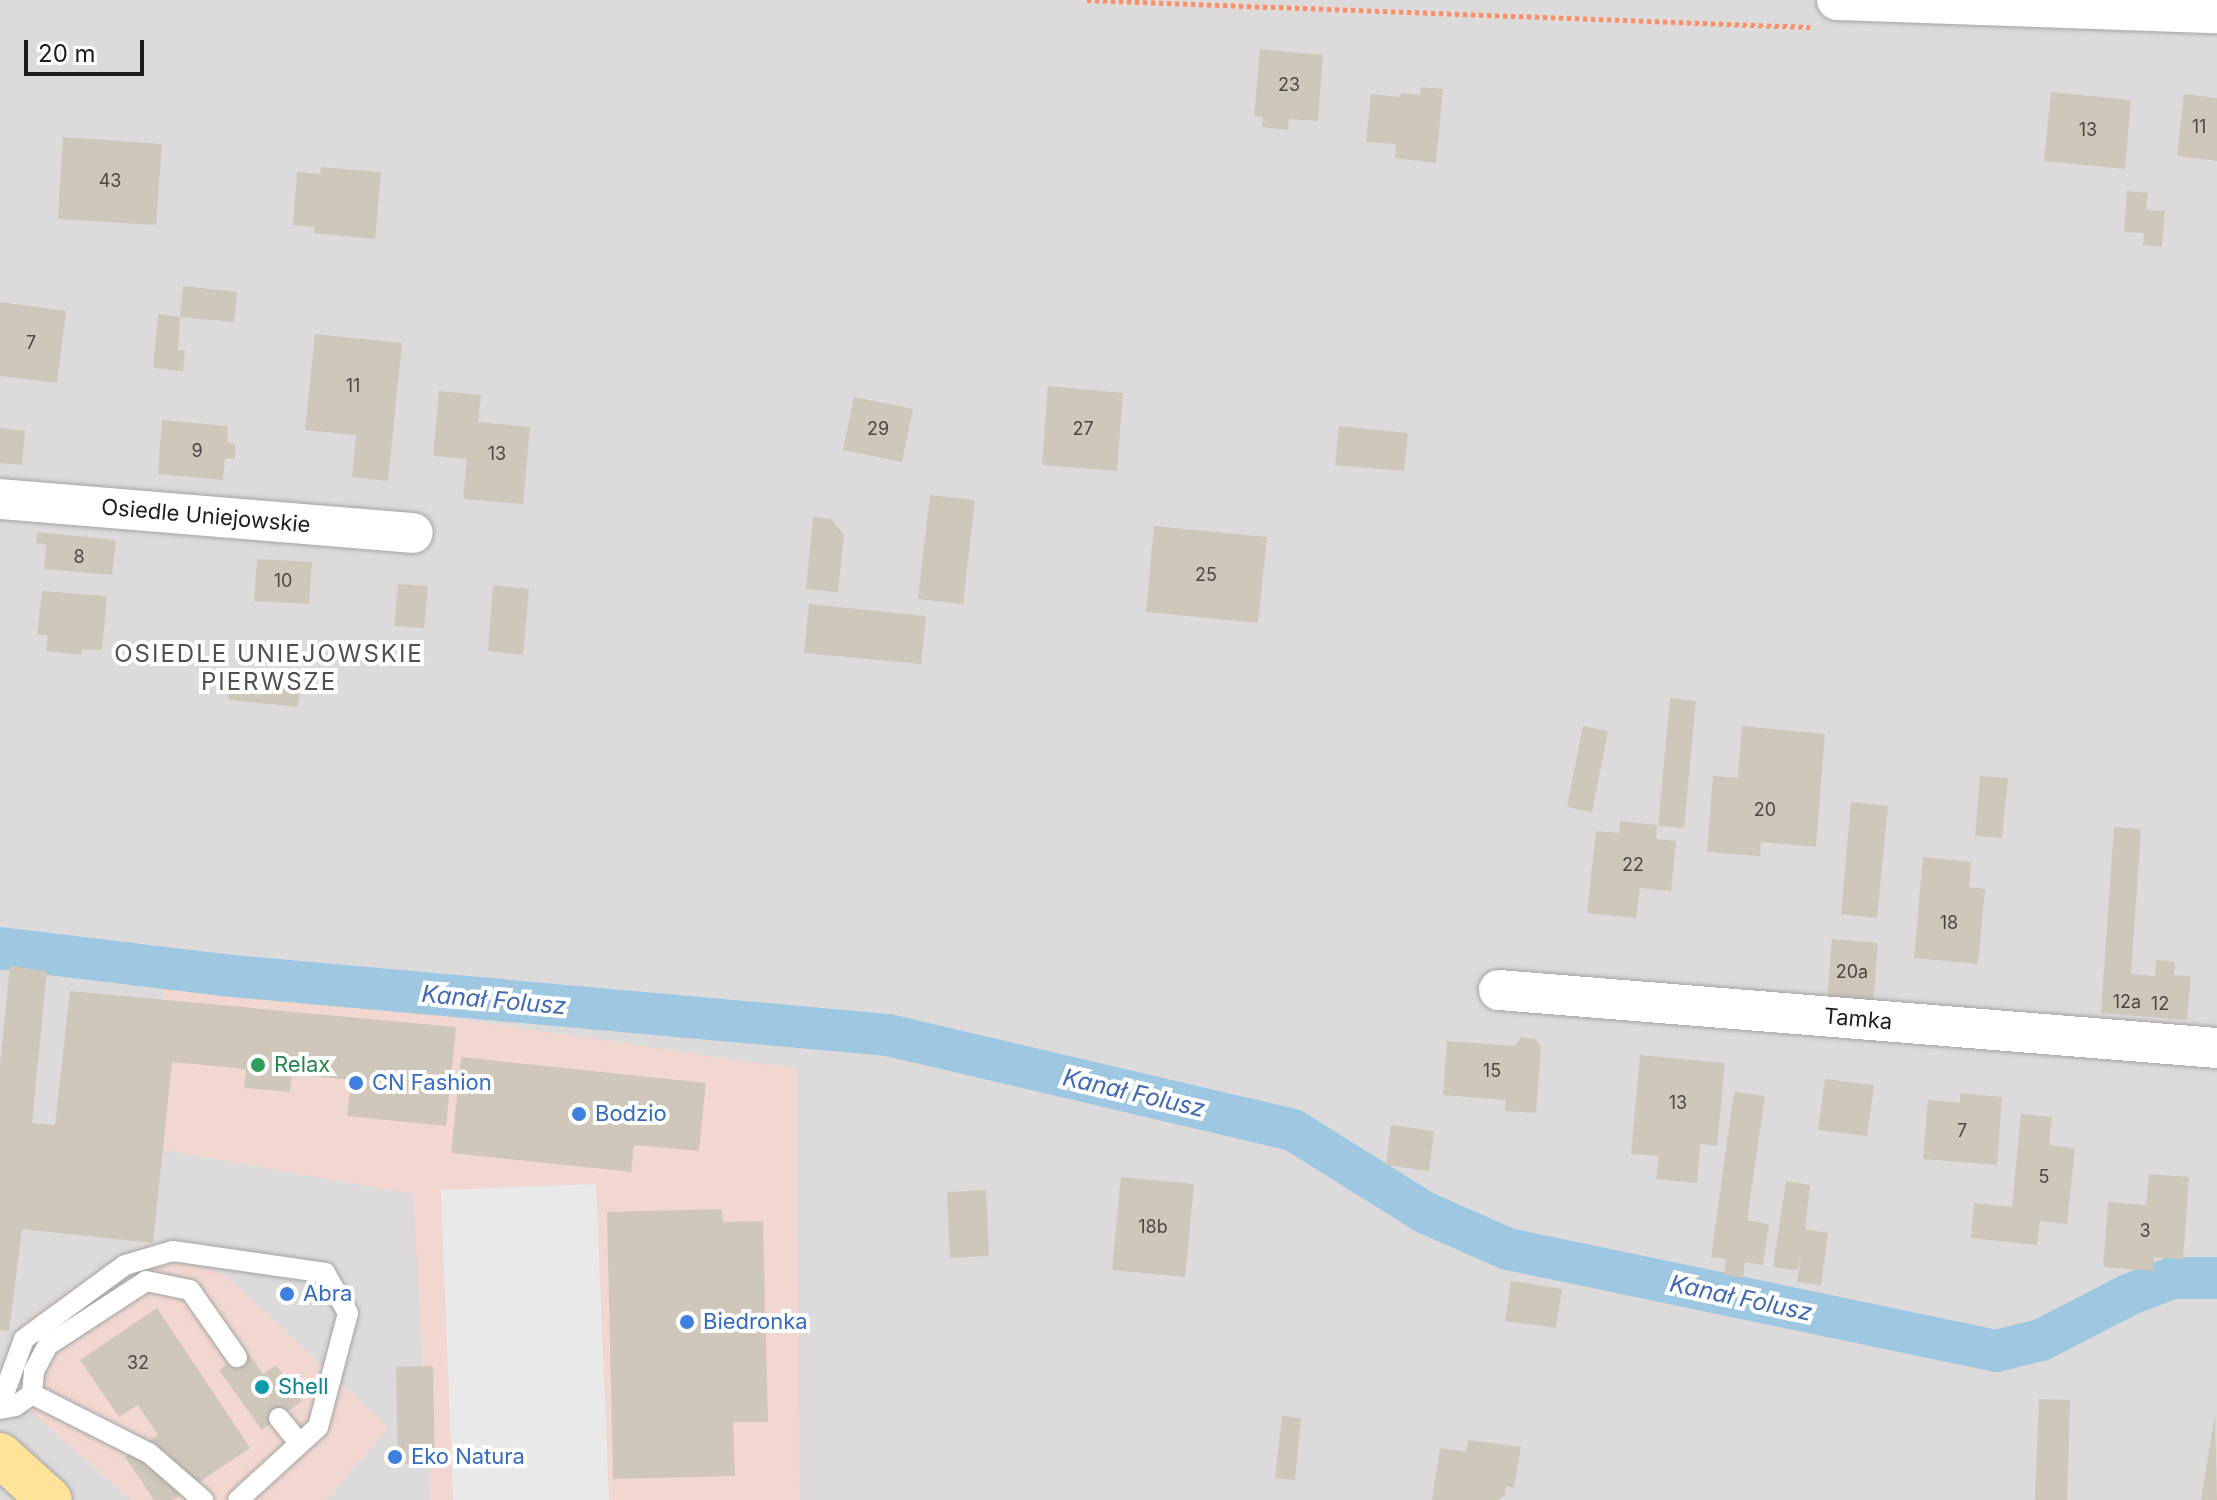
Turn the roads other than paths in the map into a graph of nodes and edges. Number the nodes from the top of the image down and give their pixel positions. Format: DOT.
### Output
graph roads {
  1 [pos="2217,13"];
  2 [pos="1827,14"];
  3 [pos="0,499"];
  4 [pos="413,533"];
  5 [pos="1499,990"];
  6 [pos="2217,1048"];
  7 [pos="237,1357"];
  8 [pos="32,1394"];
  9 [pos="0,1407"];
  10 [pos="279,1418"];
  11 [pos="299,1443"];
  12 [pos="0,1455"];
  13 [pos="50,1500"];
  14 [pos="203,1500"];
  15 [pos="238,1500"];
  1 -- 2 [label="street"];
  3 -- 4 [label="street, Osiedle Uniejowskie"];
  5 -- 6 [label="street, Tamka"];
  7 -- 8 [label="lane"];
  8 -- 9 [label="lane"];
  8 -- 14 [label="lane"];
  9 -- 11 [label="lane"];
  10 -- 11 [label="lane"];
  11 -- 15 [label="lane"];
  12 -- 13 [label="main road"];
}
